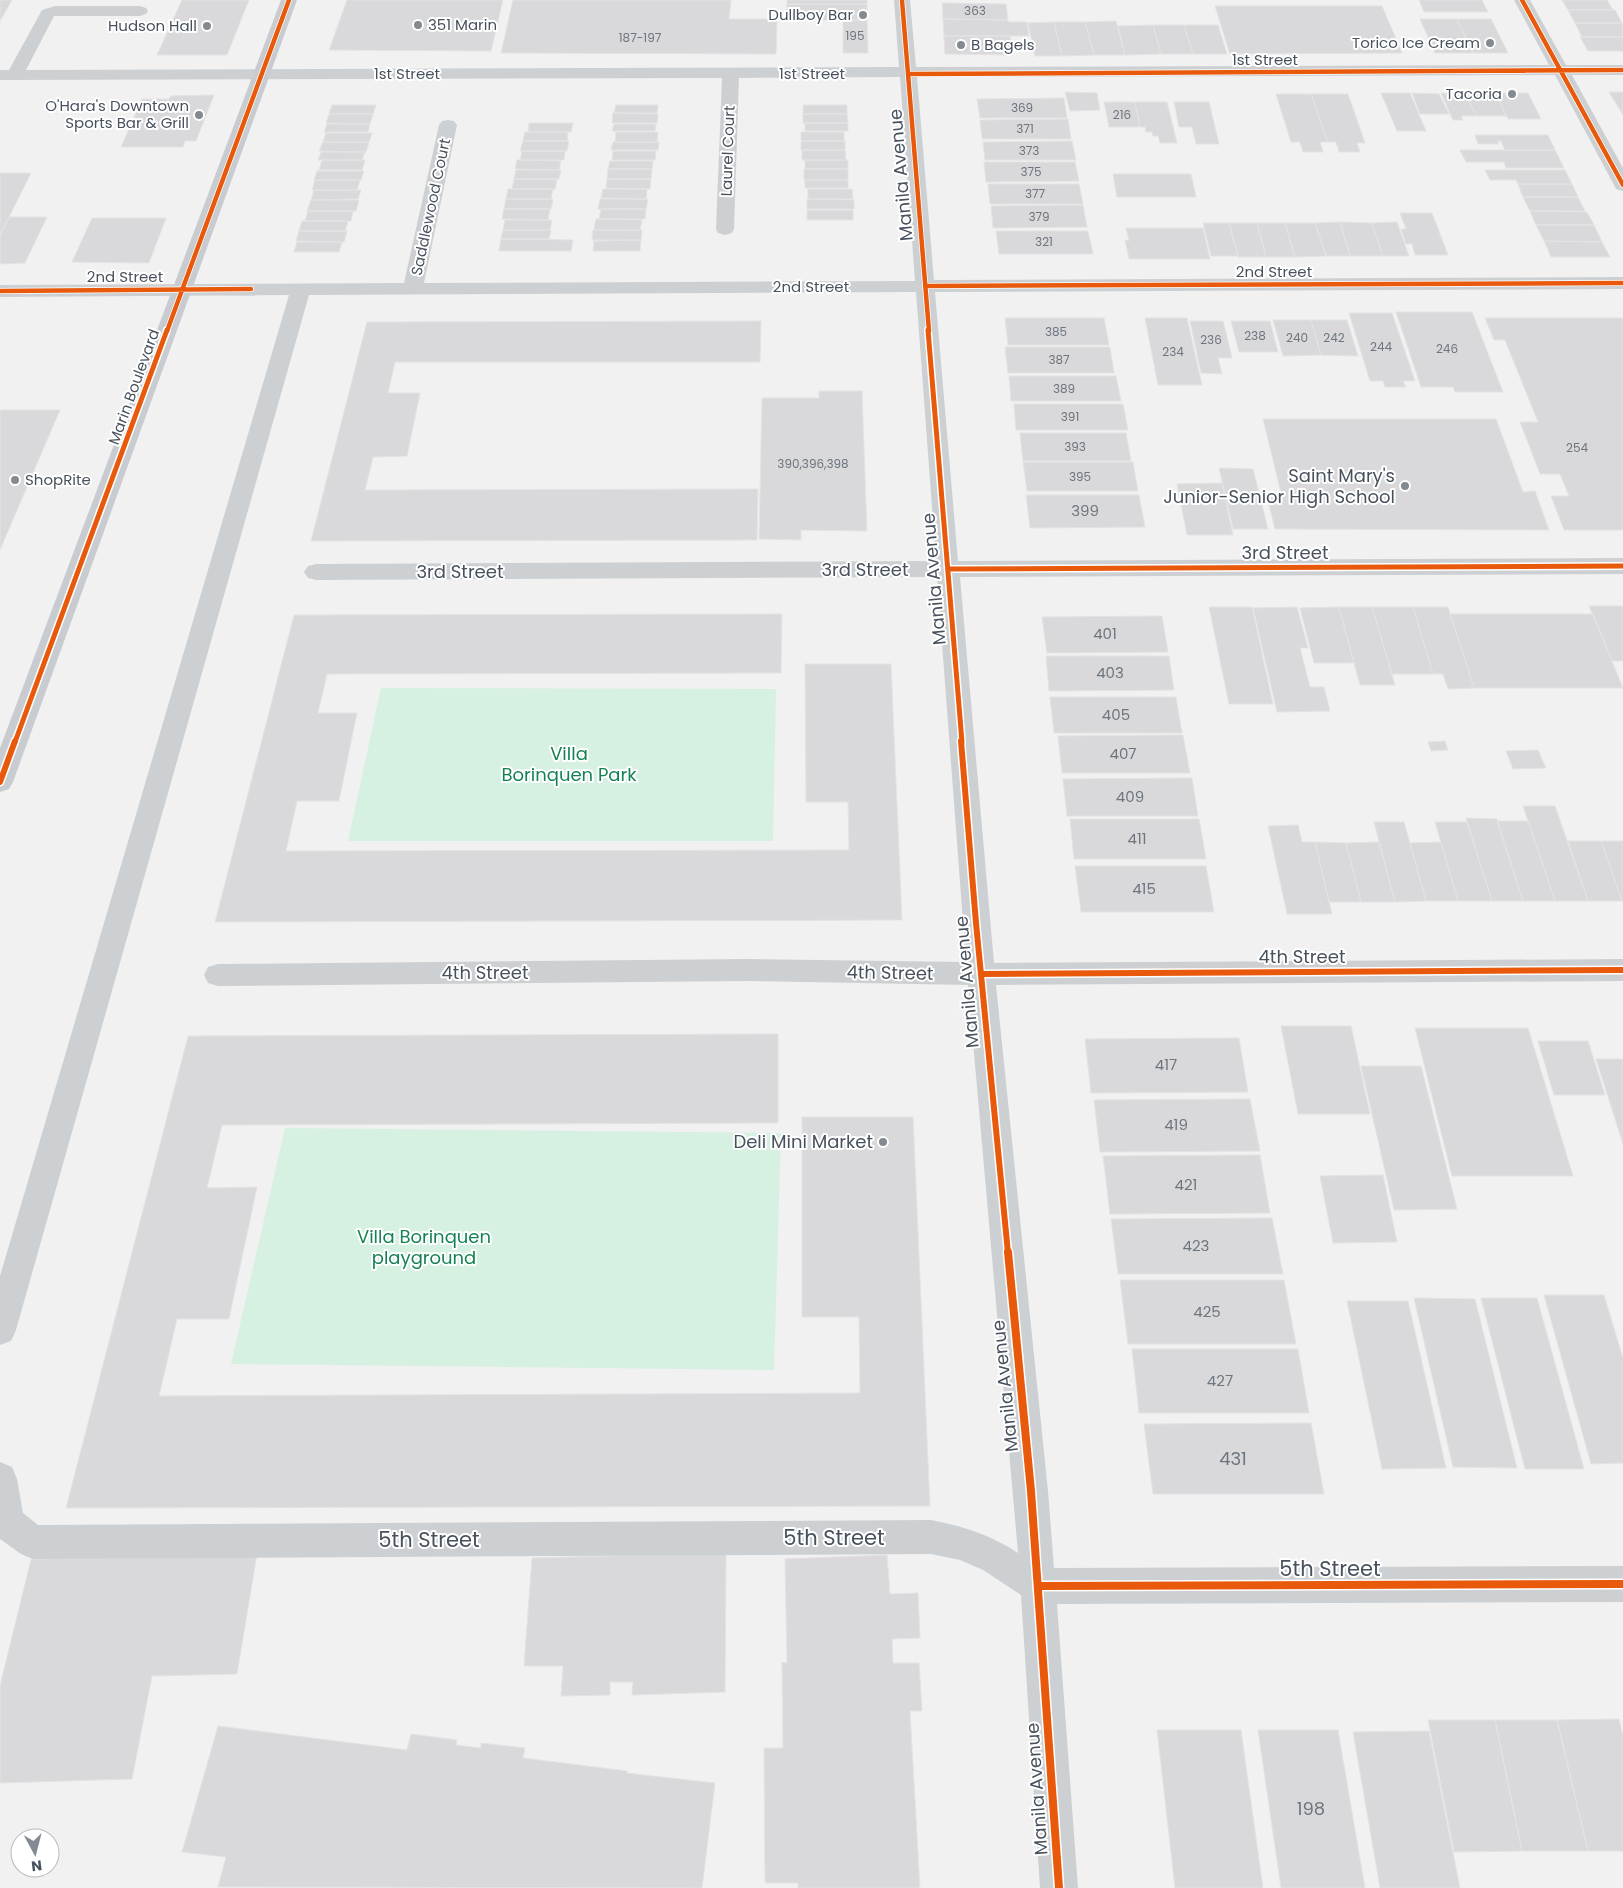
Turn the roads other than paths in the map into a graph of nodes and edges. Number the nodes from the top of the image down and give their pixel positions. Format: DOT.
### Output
graph roads {
  1 [pos="289,0"];
  2 [pos="902,0"];
  3 [pos="1522,0"];
  4 [pos="140,11"];
  5 [pos="1623,70"];
  6 [pos="1560,71"];
  7 [pos="261,74"];
  8 [pos="731,74"];
  9 [pos="908,74"];
  10 [pos="7,75"];
  11 [pos="448,125"];
  12 [pos="1623,185"];
  13 [pos="725,229"];
  14 [pos="1623,283"];
  15 [pos="925,286"];
  16 [pos="414,288"];
  17 [pos="183,289"];
  18 [pos="301,289"];
  19 [pos="0,291"];
  20 [pos="1623,566"];
  21 [pos="948,569"];
  22 [pos="316,572"];
  23 [pos="8,736"];
  24 [pos="0,782"];
  25 [pos="1623,970"];
  26 [pos="981,974"];
  27 [pos="218,975"];
  28 [pos="1,1323"];
  29 [pos="0,1479"];
  30 [pos="1623,1584"];
  31 [pos="1038,1586"];
  32 [pos="1059,1888"];
  1 -- 7 [label="main road, Marin Boulevard"];
  2 -- 9 [label="street, Manila Avenue"];
  3 -- 6 [label="street"];
  4 -- 10 [label="street"];
  5 -- 6 [label="street, 1st Street"];
  6 -- 9 [label="street, 1st Street"];
  6 -- 12 [label="street"];
  7 -- 8 [label="street, 1st Street"];
  7 -- 10 [label="street, 1st Street"];
  7 -- 17 [label="main road, Marin Boulevard"];
  8 -- 9 [label="street, 1st Street"];
  8 -- 13 [label="street, Laurel Court"];
  9 -- 15 [label="street, Manila Avenue"];
  11 -- 16 [label="street, Saddlewood Court"];
  14 -- 15 [label="street, 2nd Street"];
  15 -- 16 [label="street, 2nd Street"];
  15 -- 21 [label="street, Manila Avenue"];
  16 -- 18 [label="street, 2nd Street"];
  17 -- 18 [label="street, 2nd Street"];
  17 -- 19 [label="street, 2nd Street"];
  17 -- 23 [label="main road, Marin Boulevard"];
  18 -- 28 [label="street"];
  20 -- 21 [label="street, 3rd Street"];
  21 -- 22 [label="street, 3rd Street"];
  21 -- 26 [label="street, Manila Avenue"];
  23 -- 24 [label="main road, Marin Boulevard"];
  25 -- 26 [label="street, 4th Street"];
  26 -- 27 [label="street, 4th Street"];
  26 -- 31 [label="street, Manila Avenue"];
  29 -- 31 [label="street, 5th Street"];
  30 -- 31 [label="street, 5th Street"];
  31 -- 32 [label="street, Manila Avenue"];
}
